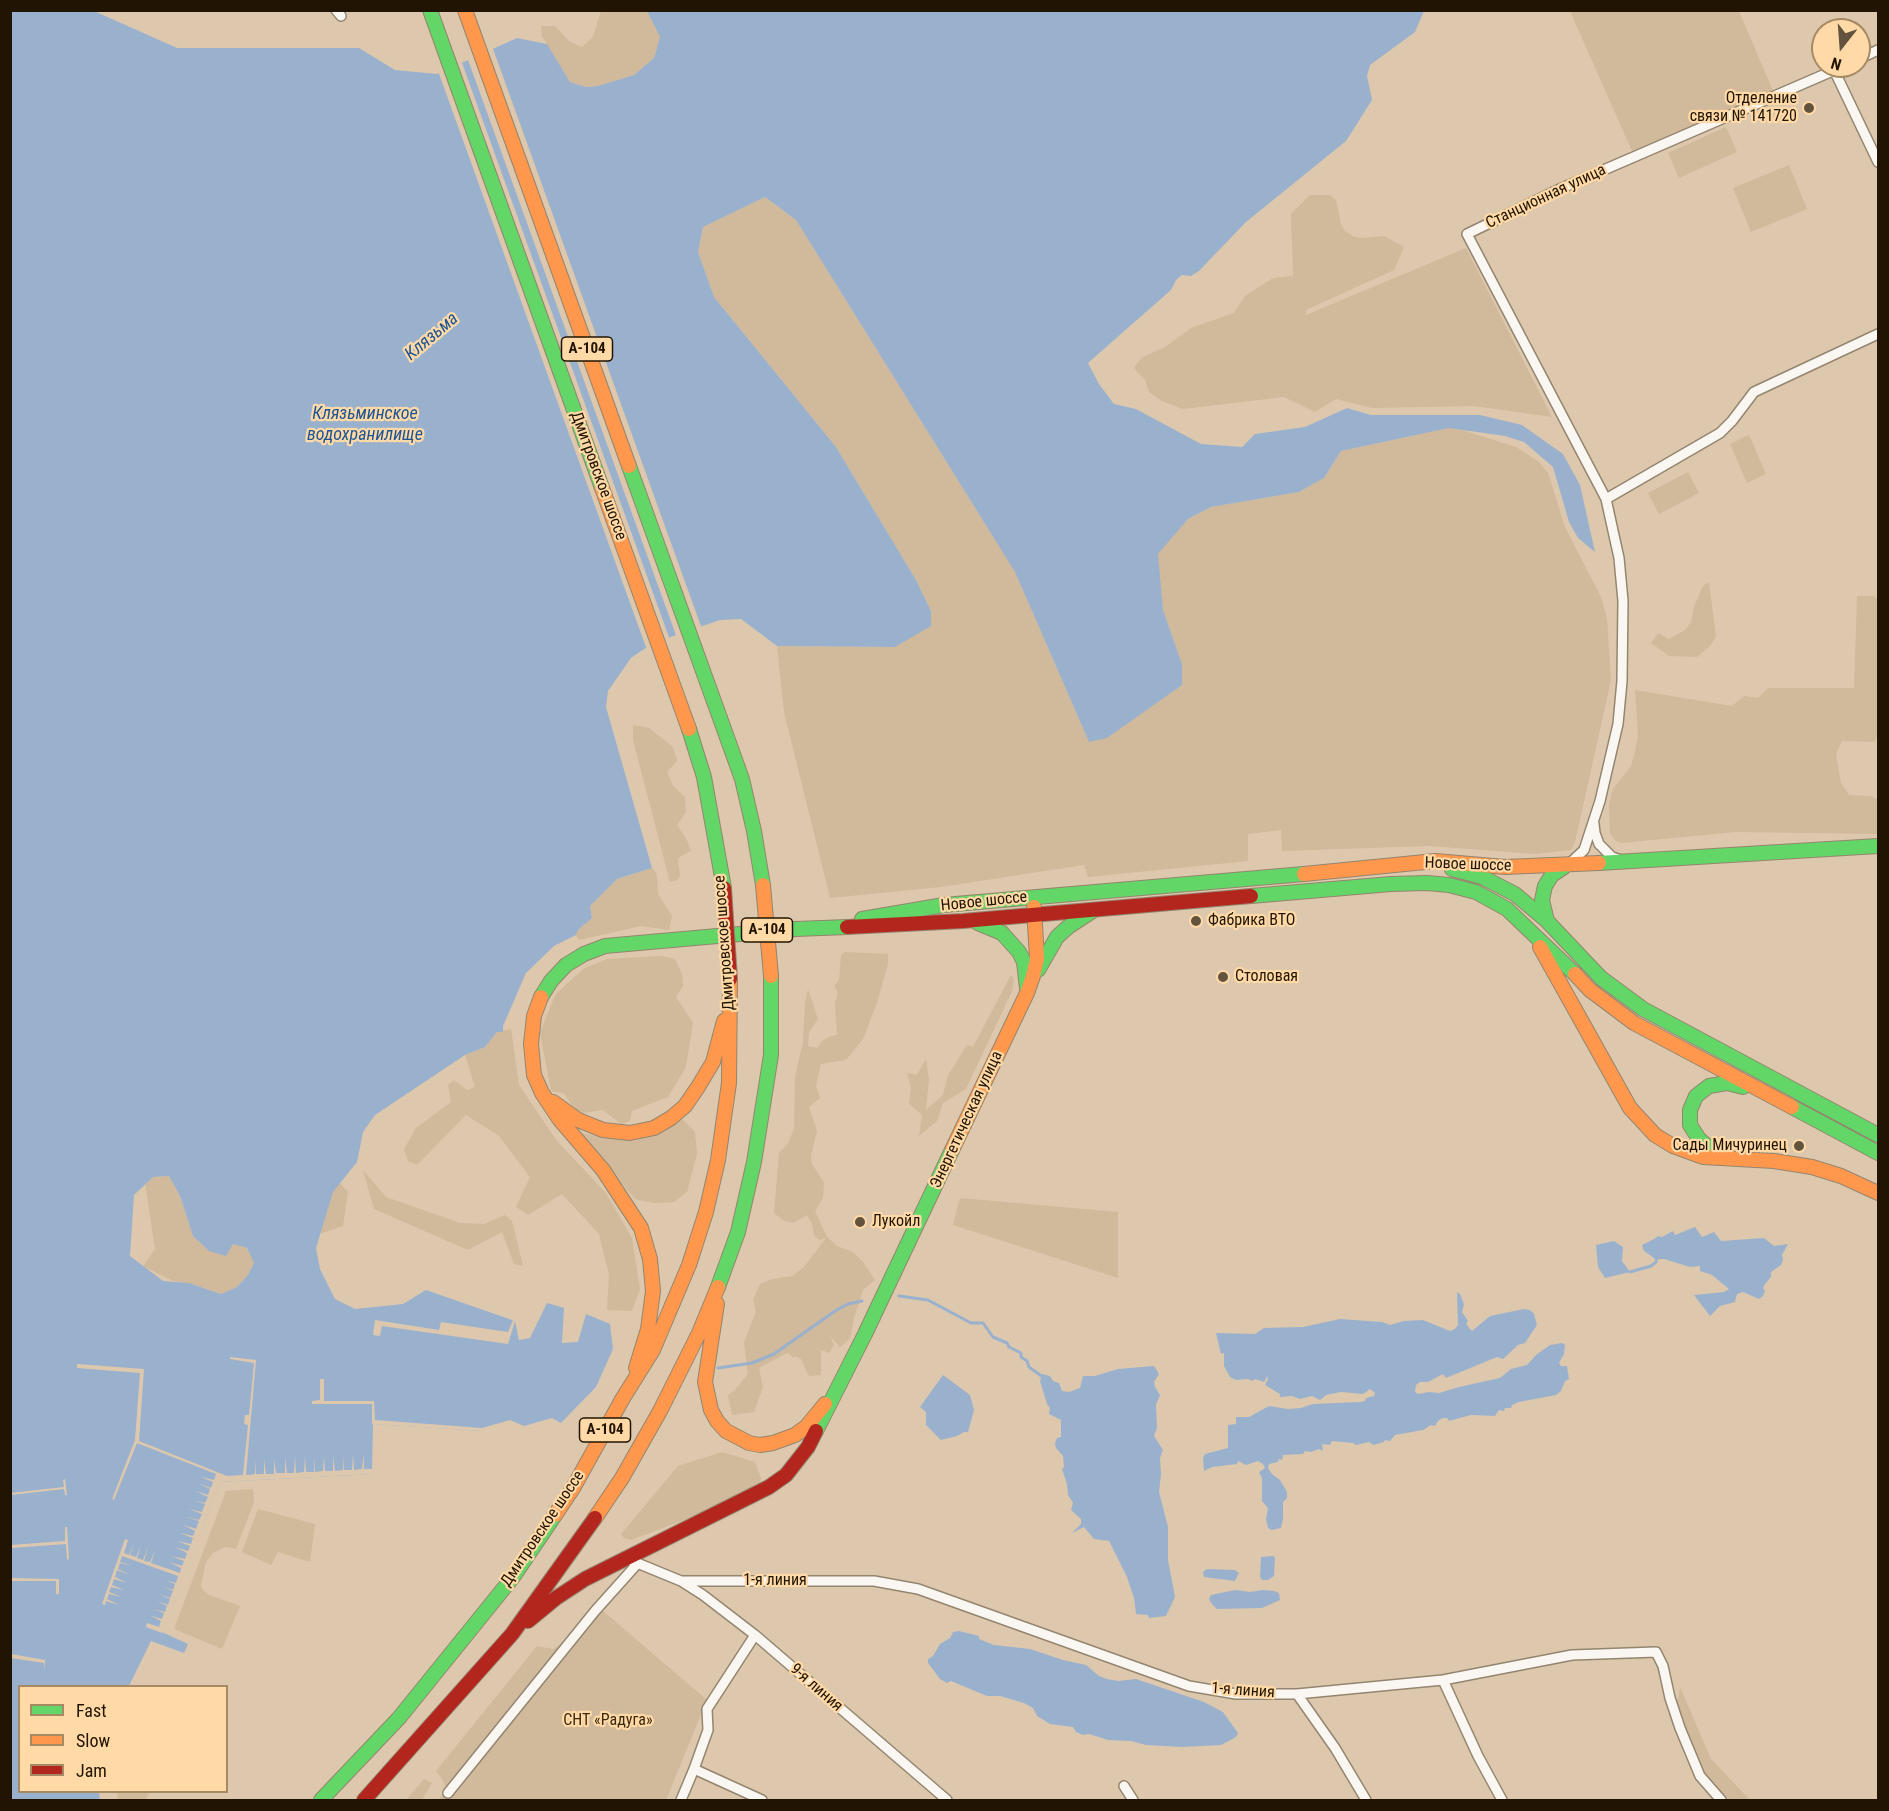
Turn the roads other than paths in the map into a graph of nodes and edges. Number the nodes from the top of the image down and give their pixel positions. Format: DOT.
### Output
graph roads {
  1 [pos="465,11"];
  2 [pos="432,17"];
  3 [pos="1815,78"];
  4 [pos="1838,78"];
  5 [pos="1878,162"];
  6 [pos="1878,334"];
  7 [pos="1606,499"];
  8 [pos="1594,820"];
  9 [pos="1878,846"];
  10 [pos="1585,860"];
  11 [pos="1626,862"];
  12 [pos="1564,866"];
  13 [pos="1390,867"];
  14 [pos="1033,898"];
  15 [pos="1095,910"];
  16 [pos="1035,915"];
  17 [pos="963,921"];
  18 [pos="1547,921"];
  19 [pos="1528,927"];
  20 [pos="815,928"];
  21 [pos="730,983"];
  22 [pos="1027,993"];
  23 [pos="542,1093"];
  24 [pos="1790,1106"];
  25 [pos="1878,1135"];
  26 [pos="1878,1153"];
  27 [pos="1740,1159"];
  28 [pos="1878,1193"];
  29 [pos="722,1281"];
  30 [pos="843,1381"];
  31 [pos="623,1398"];
  32 [pos="631,1560"];
  33 [pos="681,1581"];
  34 [pos="512,1634"];
  35 [pos="755,1635"];
  36 [pos="1443,1680"];
  37 [pos="1297,1694"];
  38 [pos="694,1769"];
  39 [pos="1124,1786"];
  40 [pos="448,1793"];
  41 [pos="321,1800"];
  42 [pos="364,1800"];
  43 [pos="681,1800"];
  44 [pos="762,1800"];
  45 [pos="947,1800"];
  46 [pos="1133,1800"];
  47 [pos="1365,1800"];
  48 [pos="1502,1800"];
  49 [pos="1721,1800"];
  1 -- 29 [label="main road, Дмитровское шоссе / А-104, bridge"];
  2 -- 21 [label="main road, Дмитровское шоссе / А-104, bridge"];
  3 -- 7 [label="street, Станционная улица"];
  4 -- 5 [label="street"];
  6 -- 7 [label="street"];
  7 -- 8 [label="street, Станционная улица"];
  8 -- 10 [label="street, Станционная улица"];
  8 -- 11 [label="street"];
  9 -- 11 [label="main road, Новое шоссе"];
  10 -- 11 [label="main road, Новое шоссе"];
  10 -- 12 [label="main road, Новое шоссе"];
  12 -- 13 [label="main road, Новое шоссе"];
  12 -- 18 [label="main road"];
  13 -- 14 [label="main road, Новое шоссе / А-104"];
  13 -- 18 [label="main road"];
  14 -- 16 [label="main road, Энергетическая улица"];
  14 -- 20 [label="main road, Новое шоссе / А-104"];
  15 -- 16 [label="main road, Новое шоссе / А-104"];
  15 -- 19 [label="main road, Новое шоссе"];
  15 -- 22 [label="main road"];
  16 -- 17 [label="main road, Новое шоссе / А-104"];
  16 -- 22 [label="main road, Энергетическая улица"];
  17 -- 20 [label="main road, Новое шоссе / А-104"];
  17 -- 22 [label="main road, А-104"];
  18 -- 25 [label="main road"];
  19 -- 24 [label="main road"];
  19 -- 27 [label="main road"];
  20 -- 23 [label="main road, А-104"];
  21 -- 23 [label="main road"];
  21 -- 31 [label="main road, Дмитровское шоссе / А-104"];
  22 -- 30 [label="main road, Энергетическая улица"];
  23 -- 31 [label="main road"];
  24 -- 26 [label="main road"];
  24 -- 27 [label="main road"];
  27 -- 28 [label="main road"];
  29 -- 30 [label="main road"];
  29 -- 34 [label="main road, Дмитровское шоссе / А-104"];
  30 -- 32 [label="main road"];
  31 -- 41 [label="main road, Дмитровское шоссе / А-104"];
  32 -- 33 [label="street"];
  32 -- 34 [label="main road"];
  32 -- 40 [label="street"];
  33 -- 35 [label="street, 9-я линия"];
  33 -- 37 [label="street, 1-я линия"];
  34 -- 42 [label="main road, Дмитровское шоссе / А-104"];
  35 -- 38 [label="street"];
  35 -- 45 [label="street, 9-я линия"];
  36 -- 37 [label="street, 1-я линия"];
  36 -- 48 [label="street"];
  36 -- 49 [label="street, 1-я линия"];
  37 -- 47 [label="street"];
  38 -- 43 [label="street"];
  38 -- 44 [label="street"];
  39 -- 46 [label="street"];
}
